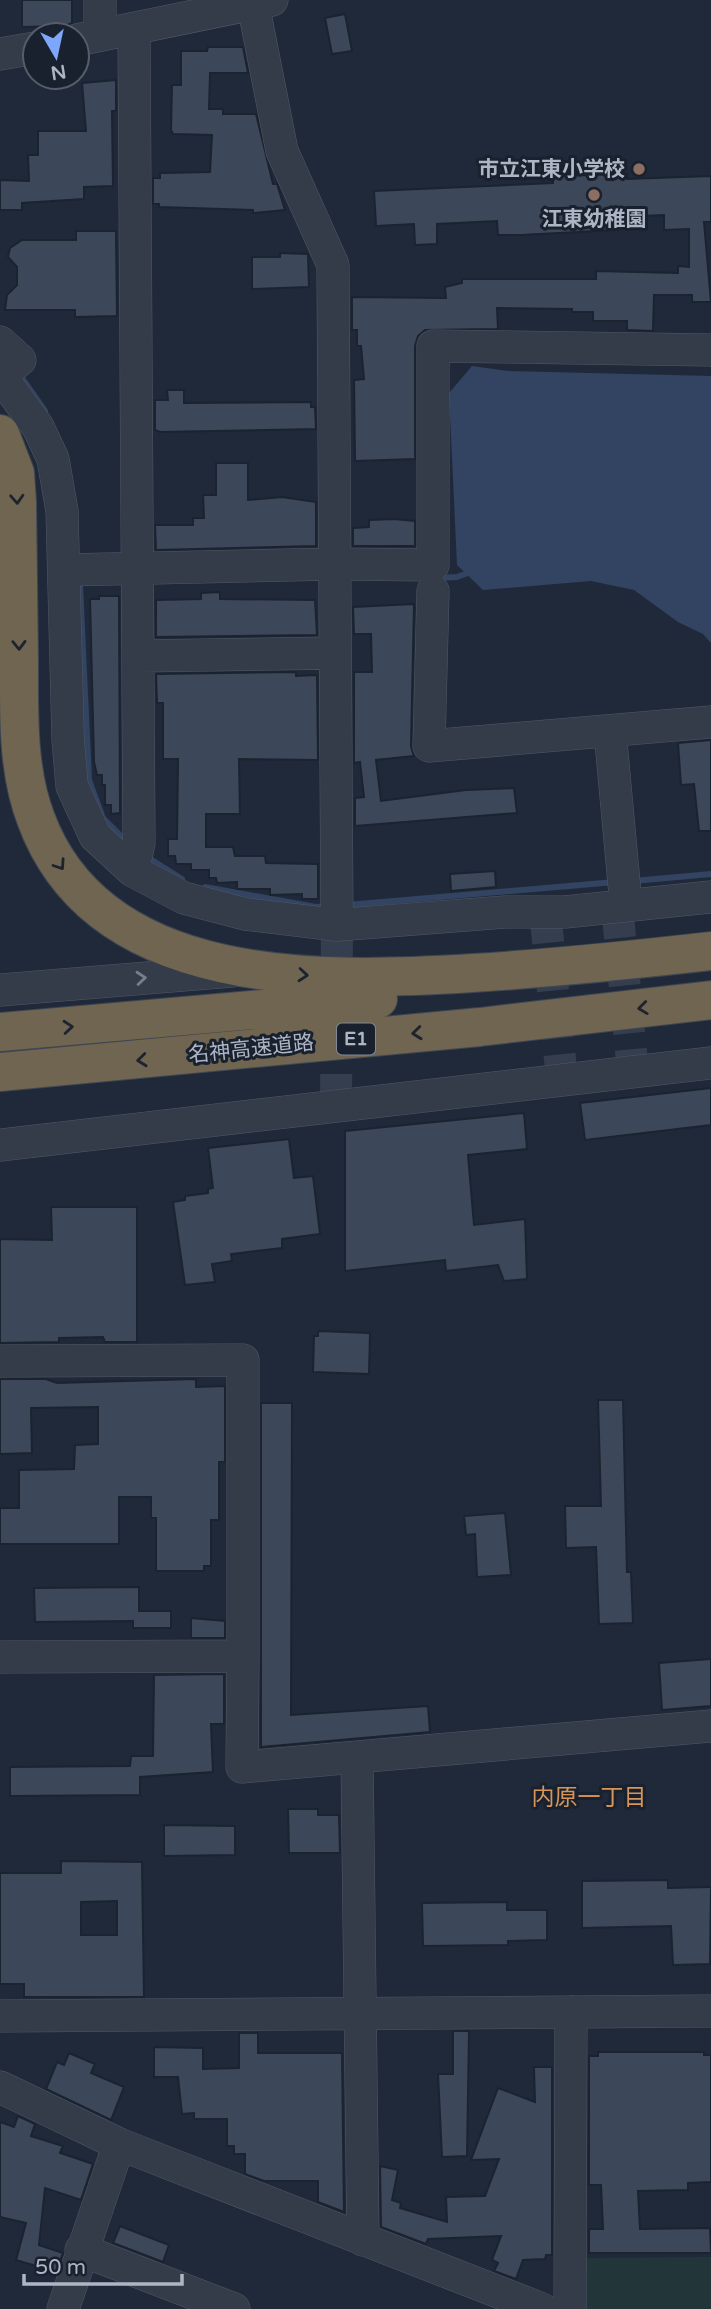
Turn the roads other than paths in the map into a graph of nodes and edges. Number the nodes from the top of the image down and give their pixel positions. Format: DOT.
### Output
graph roads {
  1 [pos="100,0"];
  2 [pos="263,2"];
  3 [pos="134,29"];
  4 [pos="91,30"];
  5 [pos="91,37"];
  6 [pos="21,50"];
  7 [pos="0,54"];
  8 [pos="0,342"];
  9 [pos="711,350"];
  10 [pos="0,376"];
  11 [pos="0,434"];
  12 [pos="74,570"];
  13 [pos="335,574"];
  14 [pos="137,576"];
  15 [pos="433,591"];
  16 [pos="335,653"];
  17 [pos="138,656"];
  18 [pos="711,722"];
  19 [pos="610,731"];
  20 [pos="136,857"];
  21 [pos="625,890"];
  22 [pos="711,897"];
  23 [pos="337,912"];
  24 [pos="711,951"];
  25 [pos="711,963"];
  26 [pos="265,971"];
  27 [pos="0,990"];
  28 [pos="711,1000"];
  29 [pos="0,1032"];
  30 [pos="711,1063"];
  31 [pos="0,1075"];
  32 [pos="0,1145"];
  33 [pos="0,1361"];
  34 [pos="243,1656"];
  35 [pos="0,1657"];
  36 [pos="711,1726"];
  37 [pos="357,1758"];
  38 [pos="711,2011"];
  39 [pos="571,2012"];
  40 [pos="360,2014"];
  41 [pos="0,2016"];
  42 [pos="0,2087"];
  43 [pos="119,2144"];
  44 [pos="363,2240"];
  45 [pos="81,2250"];
  46 [pos="64,2309"];
  47 [pos="234,2309"];
  48 [pos="542,2309"];
  49 [pos="570,2309"];
  1 -- 4 [label="street"];
  2 -- 3 [label="street"];
  2 -- 13 [label="street"];
  3 -- 5 [label="street"];
  3 -- 14 [label="street"];
  6 -- 7 [label="street"];
  8 -- 10 [label="street"];
  9 -- 13 [label="street"];
  10 -- 12 [label="street"];
  11 -- 26 [label="highway, one-way"];
  12 -- 14 [label="street"];
  12 -- 20 [label="street"];
  13 -- 14 [label="street"];
  13 -- 16 [label="street"];
  14 -- 17 [label="street"];
  15 -- 19 [label="street"];
  16 -- 17 [label="street"];
  16 -- 23 [label="street"];
  17 -- 20 [label="street"];
  18 -- 19 [label="street"];
  19 -- 21 [label="street"];
  20 -- 23 [label="street"];
  21 -- 22 [label="street"];
  21 -- 23 [label="street"];
  26 -- 24 [label="highway, one-way"];
  29 -- 25 [label="highway, 名神高速道路 / E1, one-way"];
  27 -- 26 [label="street, one-way"];
  28 -- 31 [label="highway, 名神高速道路 / E1, one-way"];
  30 -- 32 [label="street"];
  33 -- 34 [label="street"];
  34 -- 35 [label="street"];
  34 -- 37 [label="street"];
  36 -- 37 [label="street"];
  37 -- 40 [label="street"];
  38 -- 39 [label="street"];
  39 -- 40 [label="street"];
  39 -- 49 [label="street"];
  40 -- 41 [label="street"];
  40 -- 44 [label="street"];
  42 -- 43 [label="street"];
  43 -- 44 [label="street"];
  43 -- 45 [label="street"];
  44 -- 48 [label="street"];
  45 -- 46 [label="street"];
  45 -- 47 [label="street"];
}
